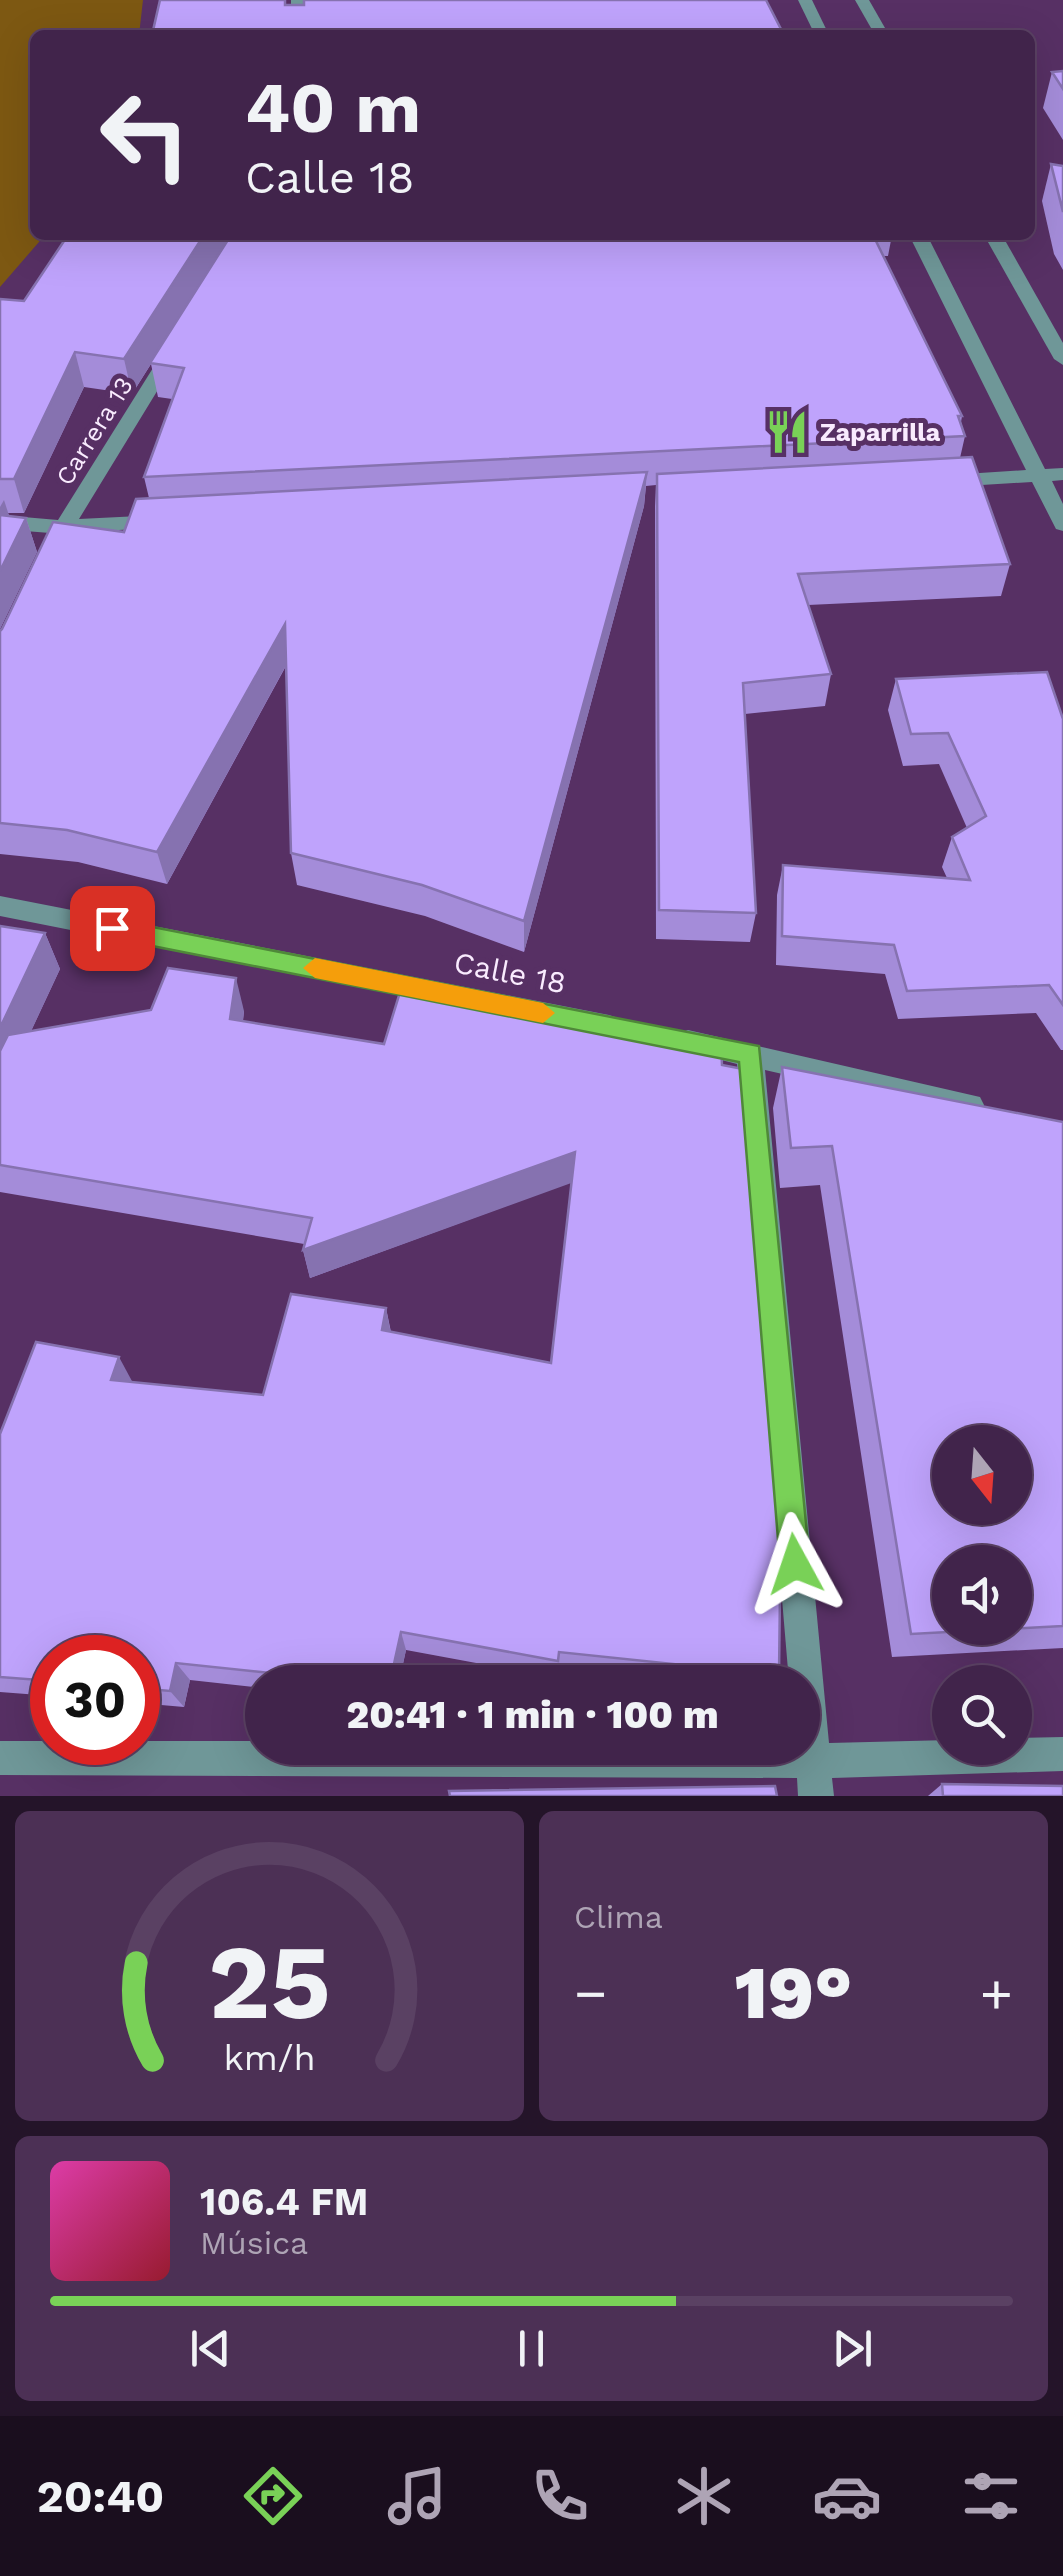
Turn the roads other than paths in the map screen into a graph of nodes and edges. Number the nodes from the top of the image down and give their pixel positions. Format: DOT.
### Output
graph roads {
  1 [pos="298,0"];
  2 [pos="806,0"];
  3 [pos="862,0"];
  4 [pos="298,30"];
  5 [pos="820,30"];
  6 [pos="879,30"];
  7 [pos="921,240"];
  8 [pos="997,240"];
  9 [pos="184,332"];
  10 [pos="1063,359"];
  11 [pos="1063,474"];
  12 [pos="1039,476"];
  13 [pos="920,483"];
  14 [pos="182,521"];
  15 [pos="0,522"];
  16 [pos="1063,524"];
  17 [pos="63,527"];
  18 [pos="47,560"];
  19 [pos="0,906"];
  20 [pos="750,1054"];
  21 [pos="990,1109"];
  22 [pos="804,1665"];
  23 [pos="1063,1754"];
  24 [pos="0,1758"];
  25 [pos="245,1759"];
  26 [pos="820,1761"];
  27 [pos="812,1765"];
  28 [pos="816,1796"];
  1 -- 4 [label="street"];
  2 -- 5 [label="street"];
  3 -- 6 [label="street"];
  7 -- 12 [label="street"];
  8 -- 10 [label="street"];
  9 -- 17 [label="street, Carrera 13"];
  11 -- 12 [label="street"];
  12 -- 13 [label="street"];
  12 -- 16 [label="street"];
  14 -- 17 [label="street"];
  15 -- 17 [label="street"];
  17 -- 18 [label="street, Carrera 13"];
  19 -- 20 [label="street, Calle 18"];
  20 -- 21 [label="street, Calle 18"];
  20 -- 22 [label="street"];
  23 -- 26 [label="street"];
  24 -- 25 [label="street"];
  27 -- 28 [label="street"];
}
